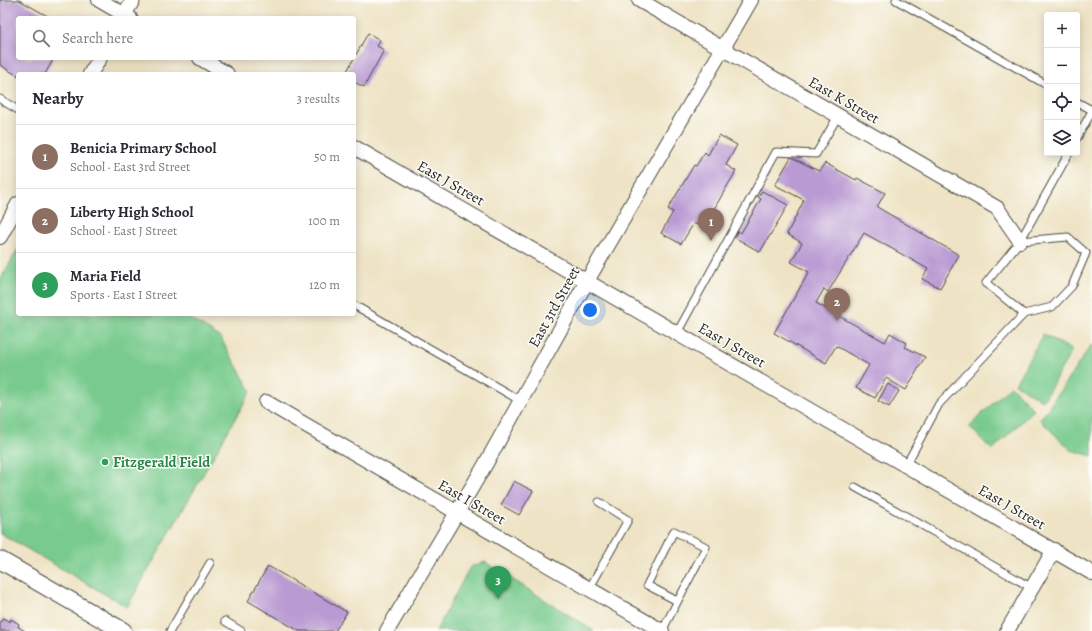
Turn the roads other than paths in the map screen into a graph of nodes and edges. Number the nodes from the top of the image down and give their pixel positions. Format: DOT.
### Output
graph roads {
  1 [pos="99,0"];
  2 [pos="133,0"];
  3 [pos="639,0"];
  4 [pos="751,0"];
  5 [pos="896,0"];
  6 [pos="123,16"];
  7 [pos="125,16"];
  8 [pos="723,49"];
  9 [pos="99,60"];
  10 [pos="203,60"];
  11 [pos="91,72"];
  12 [pos="224,72"];
  13 [pos="1045,84"];
  14 [pos="0,99"];
  15 [pos="1080,104"];
  16 [pos="16,109"];
  17 [pos="1092,110"];
  18 [pos="838,116"];
  19 [pos="1080,132"];
  20 [pos="356,148"];
  21 [pos="1067,156"];
  22 [pos="16,208"];
  23 [pos="0,237"];
  24 [pos="1020,241"];
  25 [pos="1089,253"];
  26 [pos="587,281"];
  27 [pos="356,306"];
  28 [pos="1024,314"];
  29 [pos="677,333"];
  30 [pos="521,401"];
  31 [pos="266,402"];
  32 [pos="906,465"];
  33 [pos="855,487"];
  34 [pos="599,502"];
  35 [pos="457,512"];
  36 [pos="1054,550"];
  37 [pos="0,560"];
  38 [pos="210,563"];
  39 [pos="1092,573"];
  40 [pos="1032,588"];
  41 [pos="589,589"];
  42 [pos="678,601"];
  43 [pos="225,621"];
  44 [pos="123,631"];
  45 [pos="170,631"];
  46 [pos="242,631"];
  47 [pos="387,631"];
  48 [pos="662,631"];
  49 [pos="1007,631"];
  1 -- 6 [label="street"];
  2 -- 7 [label="street"];
  3 -- 8 [label="street, East K Street"];
  4 -- 8 [label="street, East 3rd Street"];
  5 -- 13 [label="lane"];
  8 -- 18 [label="street, East K Street"];
  8 -- 26 [label="street, East 3rd Street"];
  9 -- 11 [label="street"];
  10 -- 12 [label="street"];
  14 -- 16 [label="lane"];
  15 -- 17 [label="lane"];
  17 -- 19 [label="lane"];
  18 -- 24 [label="street, East K Street"];
  18 -- 29 [label="lane"];
  20 -- 26 [label="street, East J Street"];
  21 -- 24 [label="lane"];
  22 -- 23 [label="street"];
  24 -- 25 [label="lane"];
  24 -- 28 [label="lane"];
  25 -- 28 [label="lane"];
  26 -- 29 [label="street, East J Street"];
  26 -- 30 [label="street, East 3rd Street"];
  27 -- 30 [label="lane"];
  28 -- 32 [label="lane"];
  29 -- 32 [label="street, East J Street"];
  30 -- 35 [label="street, East 3rd Street"];
  31 -- 35 [label="street, East I Street"];
  32 -- 36 [label="street, East J Street"];
  33 -- 40 [label="lane"];
  34 -- 41 [label="lane"];
  35 -- 41 [label="street, East I Street"];
  35 -- 47 [label="street, East 3rd Street"];
  36 -- 39 [label="street, East J Street"];
  36 -- 40 [label="street"];
  37 -- 44 [label="street"];
  38 -- 45 [label="lane"];
  40 -- 49 [label="street"];
  41 -- 48 [label="street, East I Street"];
  42 -- 42 [label="lane"];
  42 -- 48 [label="lane"];
  43 -- 46 [label="lane"];
}
